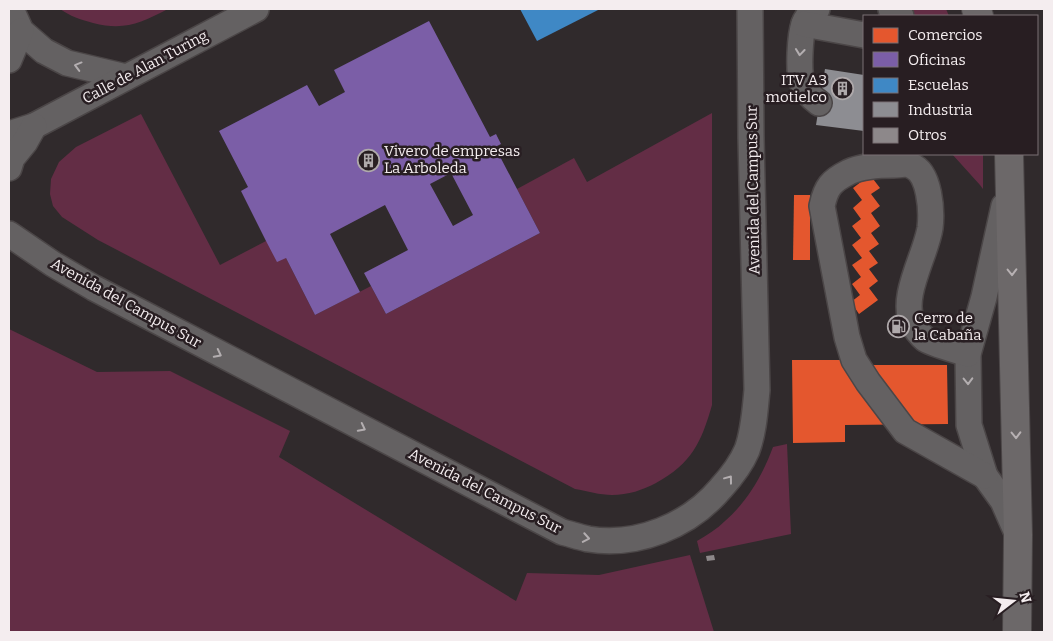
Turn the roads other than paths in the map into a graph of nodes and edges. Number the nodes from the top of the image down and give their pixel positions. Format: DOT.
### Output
graph roads {
  1 [pos="256,9"];
  2 [pos="750,9"];
  3 [pos="764,9"];
  4 [pos="810,16"];
  5 [pos="16,20"];
  6 [pos="863,35"];
  7 [pos="9,60"];
  8 [pos="126,77"];
  9 [pos="819,103"];
  10 [pos="34,126"];
  11 [pos="9,134"];
  12 [pos="751,138"];
  13 [pos="916,162"];
  14 [pos="1010,167"];
  15 [pos="9,168"];
  16 [pos="9,234"];
  17 [pos="968,354"];
  18 [pos="986,476"];
  19 [pos="1018,535"];
  20 [pos="1017,632"];
  1 -- 8 [label="street, Calle de Alan Turing"];
  2 -- 12 [label="street, Avenida del Campus Sur"];
  3 -- 12 [label="street"];
  4 -- 6 [label="street"];
  4 -- 9 [label="street, one-way"];
  5 -- 7 [label="street"];
  8 -- 5 [label="street, one-way"];
  8 -- 10 [label="street, Calle de Alan Turing"];
  10 -- 11 [label="street, Calle de Alan Turing"];
  10 -- 15 [label="street"];
  16 -- 12 [label="street, Avenida del Campus Sur, one-way"];
  13 -- 17 [label="street"];
  13 -- 18 [label="street"];
  14 -- 17 [label="street"];
  14 -- 19 [label="highway, one-way"];
  17 -- 18 [label="street, one-way"];
  18 -- 19 [label="street"];
  19 -- 20 [label="highway"];
}
